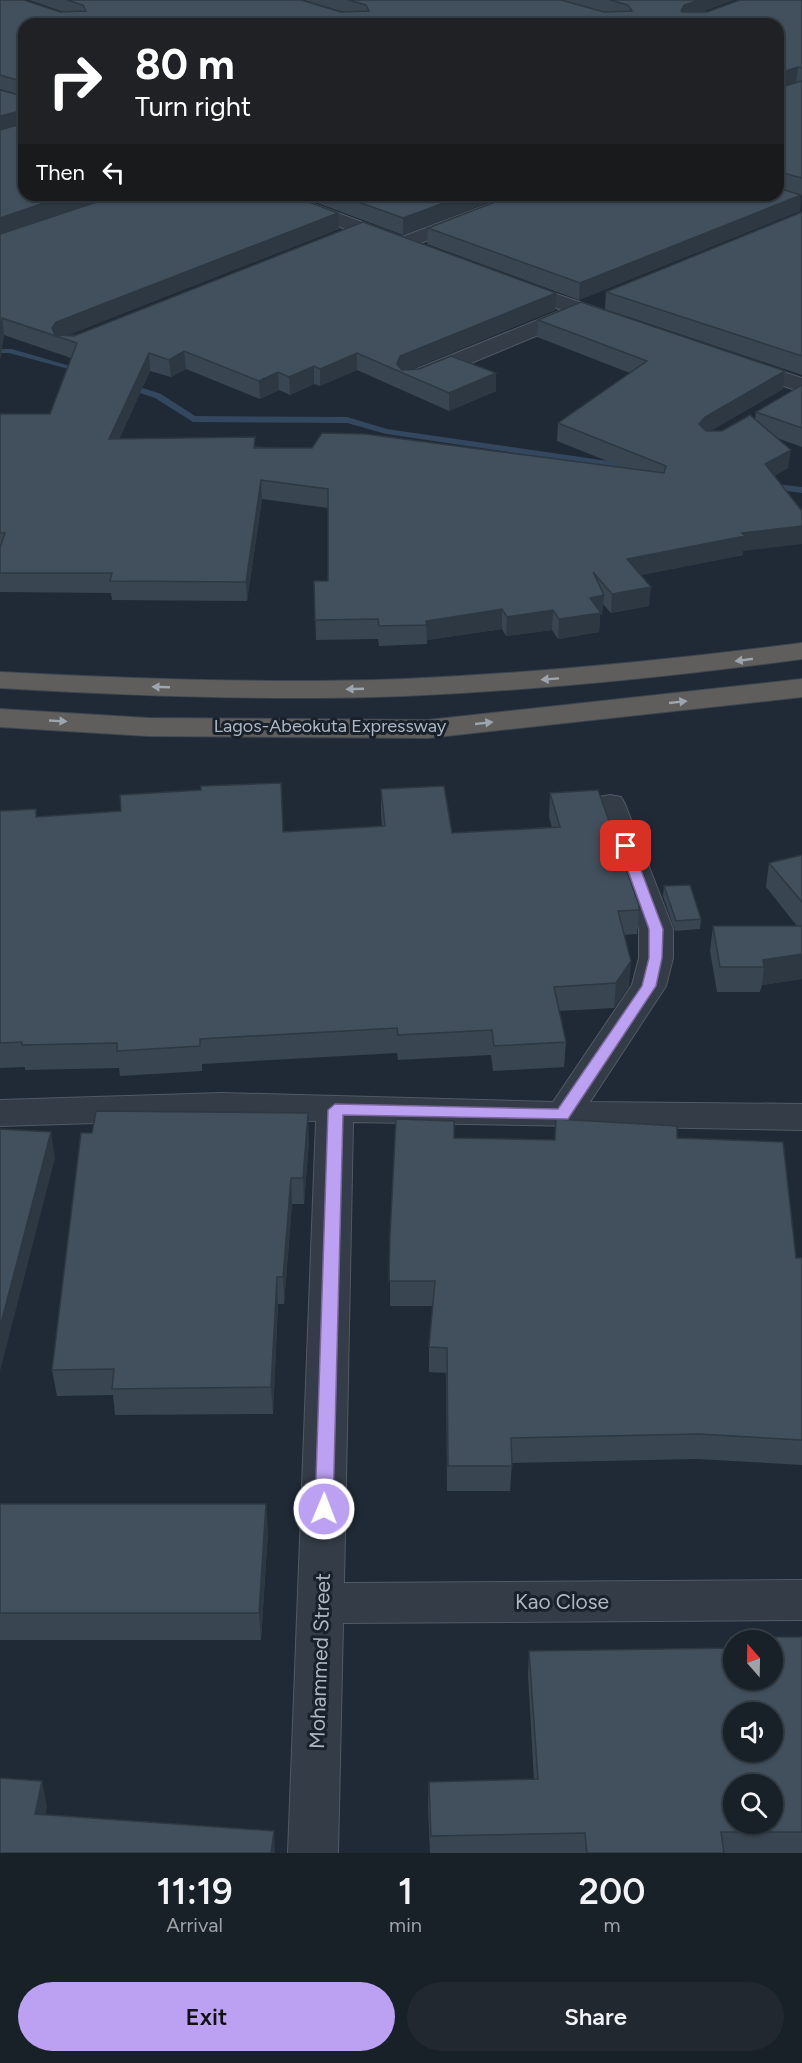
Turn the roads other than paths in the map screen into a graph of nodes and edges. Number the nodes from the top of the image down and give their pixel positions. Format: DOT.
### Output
graph roads {
  1 [pos="288,201"];
  2 [pos="514,201"];
  3 [pos="363,230"];
  4 [pos="330,242"];
  5 [pos="402,244"];
  6 [pos="435,256"];
  7 [pos="491,277"];
  8 [pos="611,297"];
  9 [pos="580,310"];
  10 [pos="635,329"];
  11 [pos="724,359"];
  12 [pos="410,380"];
  13 [pos="802,387"];
  14 [pos="782,401"];
  15 [pos="802,651"];
  16 [pos="0,680"];
  17 [pos="802,688"];
  18 [pos="0,718"];
  19 [pos="610,804"];
  20 [pos="335,1110"];
  21 [pos="0,1113"];
  22 [pos="563,1115"];
  23 [pos="802,1117"];
  24 [pos="802,1600"];
  25 [pos="322,1604"];
  26 [pos="313,1853"];
  1 -- 3 [label="street"];
  2 -- 5 [label="street"];
  3 -- 4 [label="street"];
  3 -- 5 [label="street"];
  5 -- 6 [label="street"];
  7 -- 9 [label="street"];
  8 -- 9 [label="street"];
  9 -- 10 [label="street"];
  9 -- 12 [label="street"];
  11 -- 13 [label="street"];
  13 -- 14 [label="street"];
  15 -- 16 [label="highway, Lagos-Abeokuta Expressway, one-way"];
  18 -- 17 [label="highway, Lagos-Abeokuta Expressway, one-way"];
  19 -- 22 [label="street"];
  20 -- 21 [label="street"];
  20 -- 22 [label="street"];
  20 -- 25 [label="street, Mohammed Street"];
  22 -- 23 [label="street"];
  24 -- 25 [label="street, Kao Close"];
  25 -- 26 [label="street, Mohammed Street"];
}
